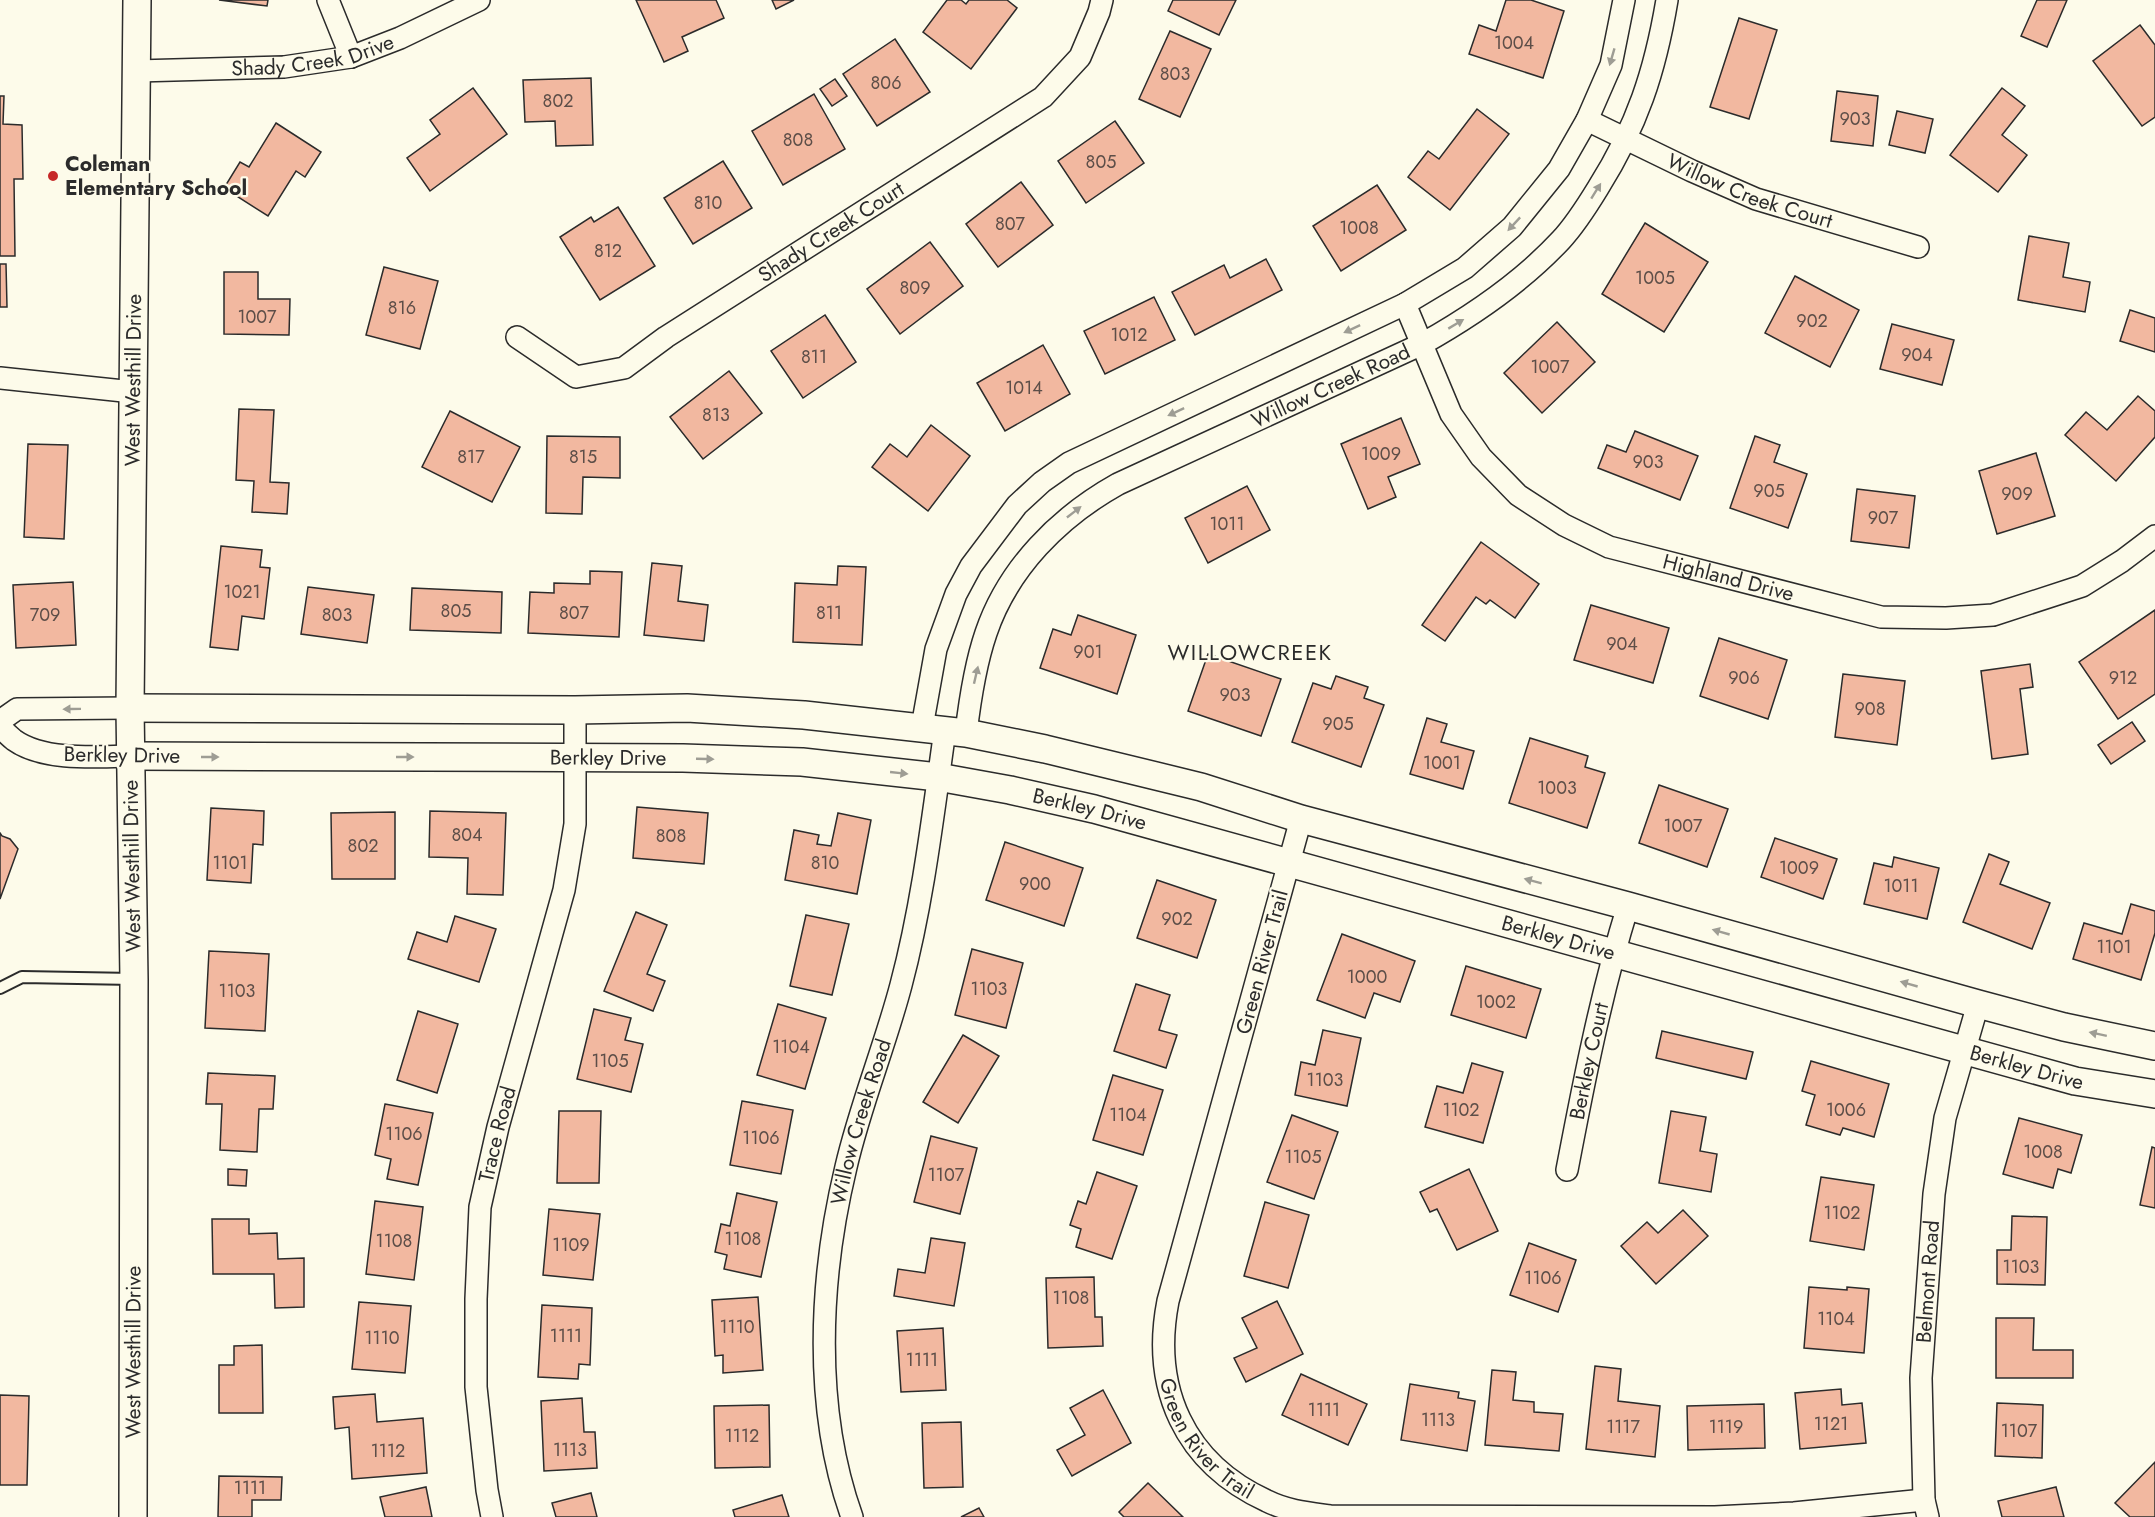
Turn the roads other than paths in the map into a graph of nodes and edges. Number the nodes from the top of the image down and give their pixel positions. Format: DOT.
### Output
graph roads {
  1 [pos="136,0"];
  2 [pos="328,0"];
  3 [pos="479,0"];
  4 [pos="1102,0"];
  5 [pos="1624,0"];
  6 [pos="1667,0"];
  7 [pos="351,57"];
  8 [pos="137,71"];
  9 [pos="1587,120"];
  10 [pos="1626,139"];
  11 [pos="1918,247"];
  12 [pos="1405,304"];
  13 [pos="517,337"];
  14 [pos="1422,344"];
  15 [pos="0,378"];
  16 [pos="133,392"];
  17 [pos="2155,536"];
  18 [pos="130,708"];
  19 [pos="575,710"];
  20 [pos="0,721"];
  21 [pos="0,726"];
  22 [pos="944,730"];
  23 [pos="131,756"];
  24 [pos="576,758"];
  25 [pos="938,777"];
  26 [pos="1301,819"];
  27 [pos="1289,863"];
  28 [pos="1628,906"];
  29 [pos="1614,953"];
  30 [pos="134,979"];
  31 [pos="0,988"];
  32 [pos="1978,1004"];
  33 [pos="2155,1046"];
  34 [pos="1965,1049"];
  35 [pos="2155,1094"];
  36 [pos="1567,1170"];
  37 [pos="1926,1508"];
  38 [pos="132,1517"];
  39 [pos="492,1517"];
  40 [pos="852,1517"];
  1 -- 8 [label="street, West Westhill Drive"];
  2 -- 7 [label="street"];
  3 -- 7 [label="street, Shady Creek Drive"];
  4 -- 13 [label="street, Shady Creek Court"];
  5 -- 9 [label="street, Willow Creek Road, one-way"];
  6 -- 10 [label="street, Willow Creek Road"];
  7 -- 8 [label="street, Shady Creek Drive"];
  8 -- 16 [label="street, West Westhill Drive"];
  9 -- 10 [label="street, Willow Creek Court"];
  9 -- 12 [label="street, Willow Creek Road, one-way"];
  10 -- 11 [label="street, Willow Creek Court"];
  14 -- 10 [label="street, Willow Creek Road, one-way"];
  12 -- 14 [label="street, Highland Drive"];
  12 -- 22 [label="street, Willow Creek Road, one-way"];
  14 -- 17 [label="street, Highland Drive"];
  22 -- 14 [label="street, Willow Creek Road, one-way"];
  15 -- 16 [label="street"];
  16 -- 18 [label="street, West Westhill Drive"];
  18 -- 19 [label="street"];
  18 -- 20 [label="street, one-way"];
  18 -- 23 [label="street, West Westhill Drive"];
  19 -- 22 [label="street"];
  19 -- 24 [label="street, Trace Road"];
  21 -- 23 [label="street, Berkley Drive"];
  22 -- 25 [label="street, Willow Creek Road"];
  22 -- 26 [label="street"];
  23 -- 24 [label="street, Berkley Drive, one-way"];
  23 -- 30 [label="street, West Westhill Drive"];
  24 -- 25 [label="street, Berkley Drive, one-way"];
  24 -- 39 [label="street, Trace Road"];
  25 -- 27 [label="street, Berkley Drive"];
  25 -- 40 [label="street, Willow Creek Road"];
  26 -- 27 [label="street, Green River Trail"];
  28 -- 26 [label="street, one-way"];
  27 -- 29 [label="street, Berkley Drive"];
  27 -- 37 [label="street, Green River Trail"];
  28 -- 29 [label="street, Berkley Court"];
  32 -- 28 [label="street, one-way"];
  29 -- 34 [label="street, Berkley Drive"];
  29 -- 36 [label="street, Berkley Court"];
  30 -- 31 [label="lane"];
  30 -- 38 [label="street, West Westhill Drive"];
  33 -- 32 [label="street, one-way"];
  32 -- 34 [label="street, Belmont Road"];
  34 -- 35 [label="street, Berkley Drive"];
  34 -- 37 [label="street, Belmont Road"];
}
